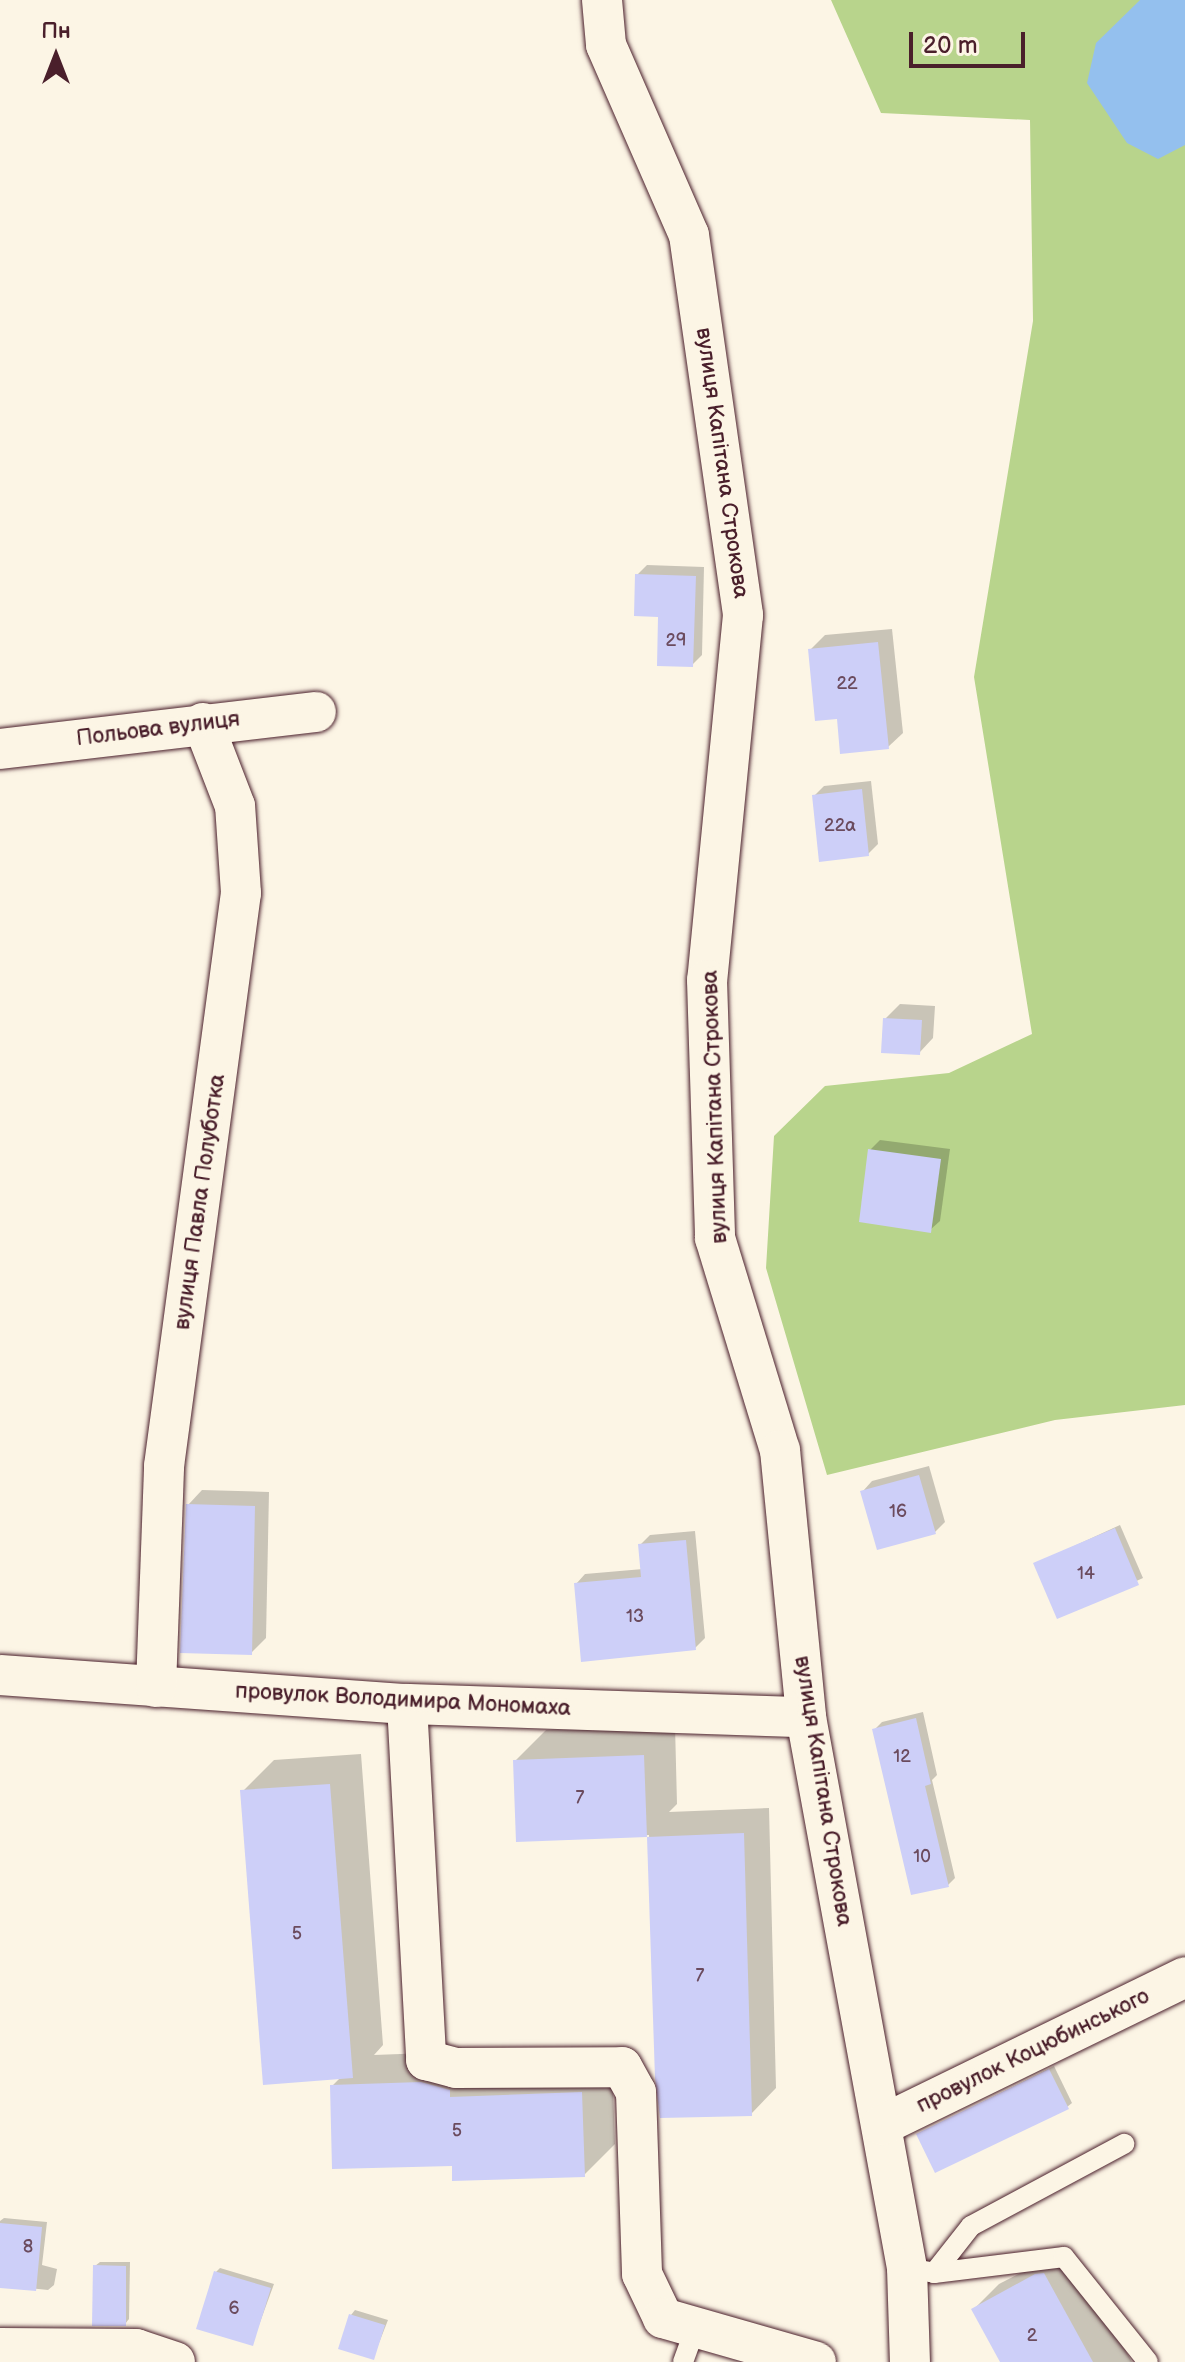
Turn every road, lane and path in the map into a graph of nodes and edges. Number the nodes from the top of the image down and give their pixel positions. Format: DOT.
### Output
graph roads {
  1 [pos="602,0"];
  2 [pos="316,712"];
  3 [pos="203,723"];
  4 [pos="0,749"];
  5 [pos="0,1675"];
  6 [pos="156,1687"];
  7 [pos="407,1704"];
  8 [pos="806,1717"];
  9 [pos="1185,1977"];
  10 [pos="882,2125"];
  11 [pos="1124,2144"];
  12 [pos="920,2270"];
  13 [pos="689,2344"];
  14 [pos="0,2348"];
  15 [pos="175,2362"];
  16 [pos="816,2362"];
  17 [pos="910,2362"];
  18 [pos="1148,2362"];
  1 -- 8 [label="street, вулиця Капітана Строкова"];
  2 -- 3 [label="street, Польова вулиця"];
  3 -- 4 [label="street, Польова вулиця"];
  3 -- 6 [label="street, вулиця Павла Полуботка"];
  5 -- 6 [label="street, провулок Володимира Мономаха"];
  6 -- 7 [label="street, провулок Володимира Мономаха"];
  7 -- 8 [label="street, провулок Володимира Мономаха"];
  7 -- 13 [label="street"];
  8 -- 10 [label="street, вулиця Капітана Строкова"];
  9 -- 10 [label="street, провулок Коцюбинського"];
  10 -- 12 [label="street, вулиця Капітана Строкова"];
  11 -- 12 [label="lane"];
  12 -- 17 [label="street, вулиця Капітана Строкова"];
  12 -- 18 [label="lane"];
  13 -- 16 [label="street"];
  14 -- 15 [label="street"];
}
